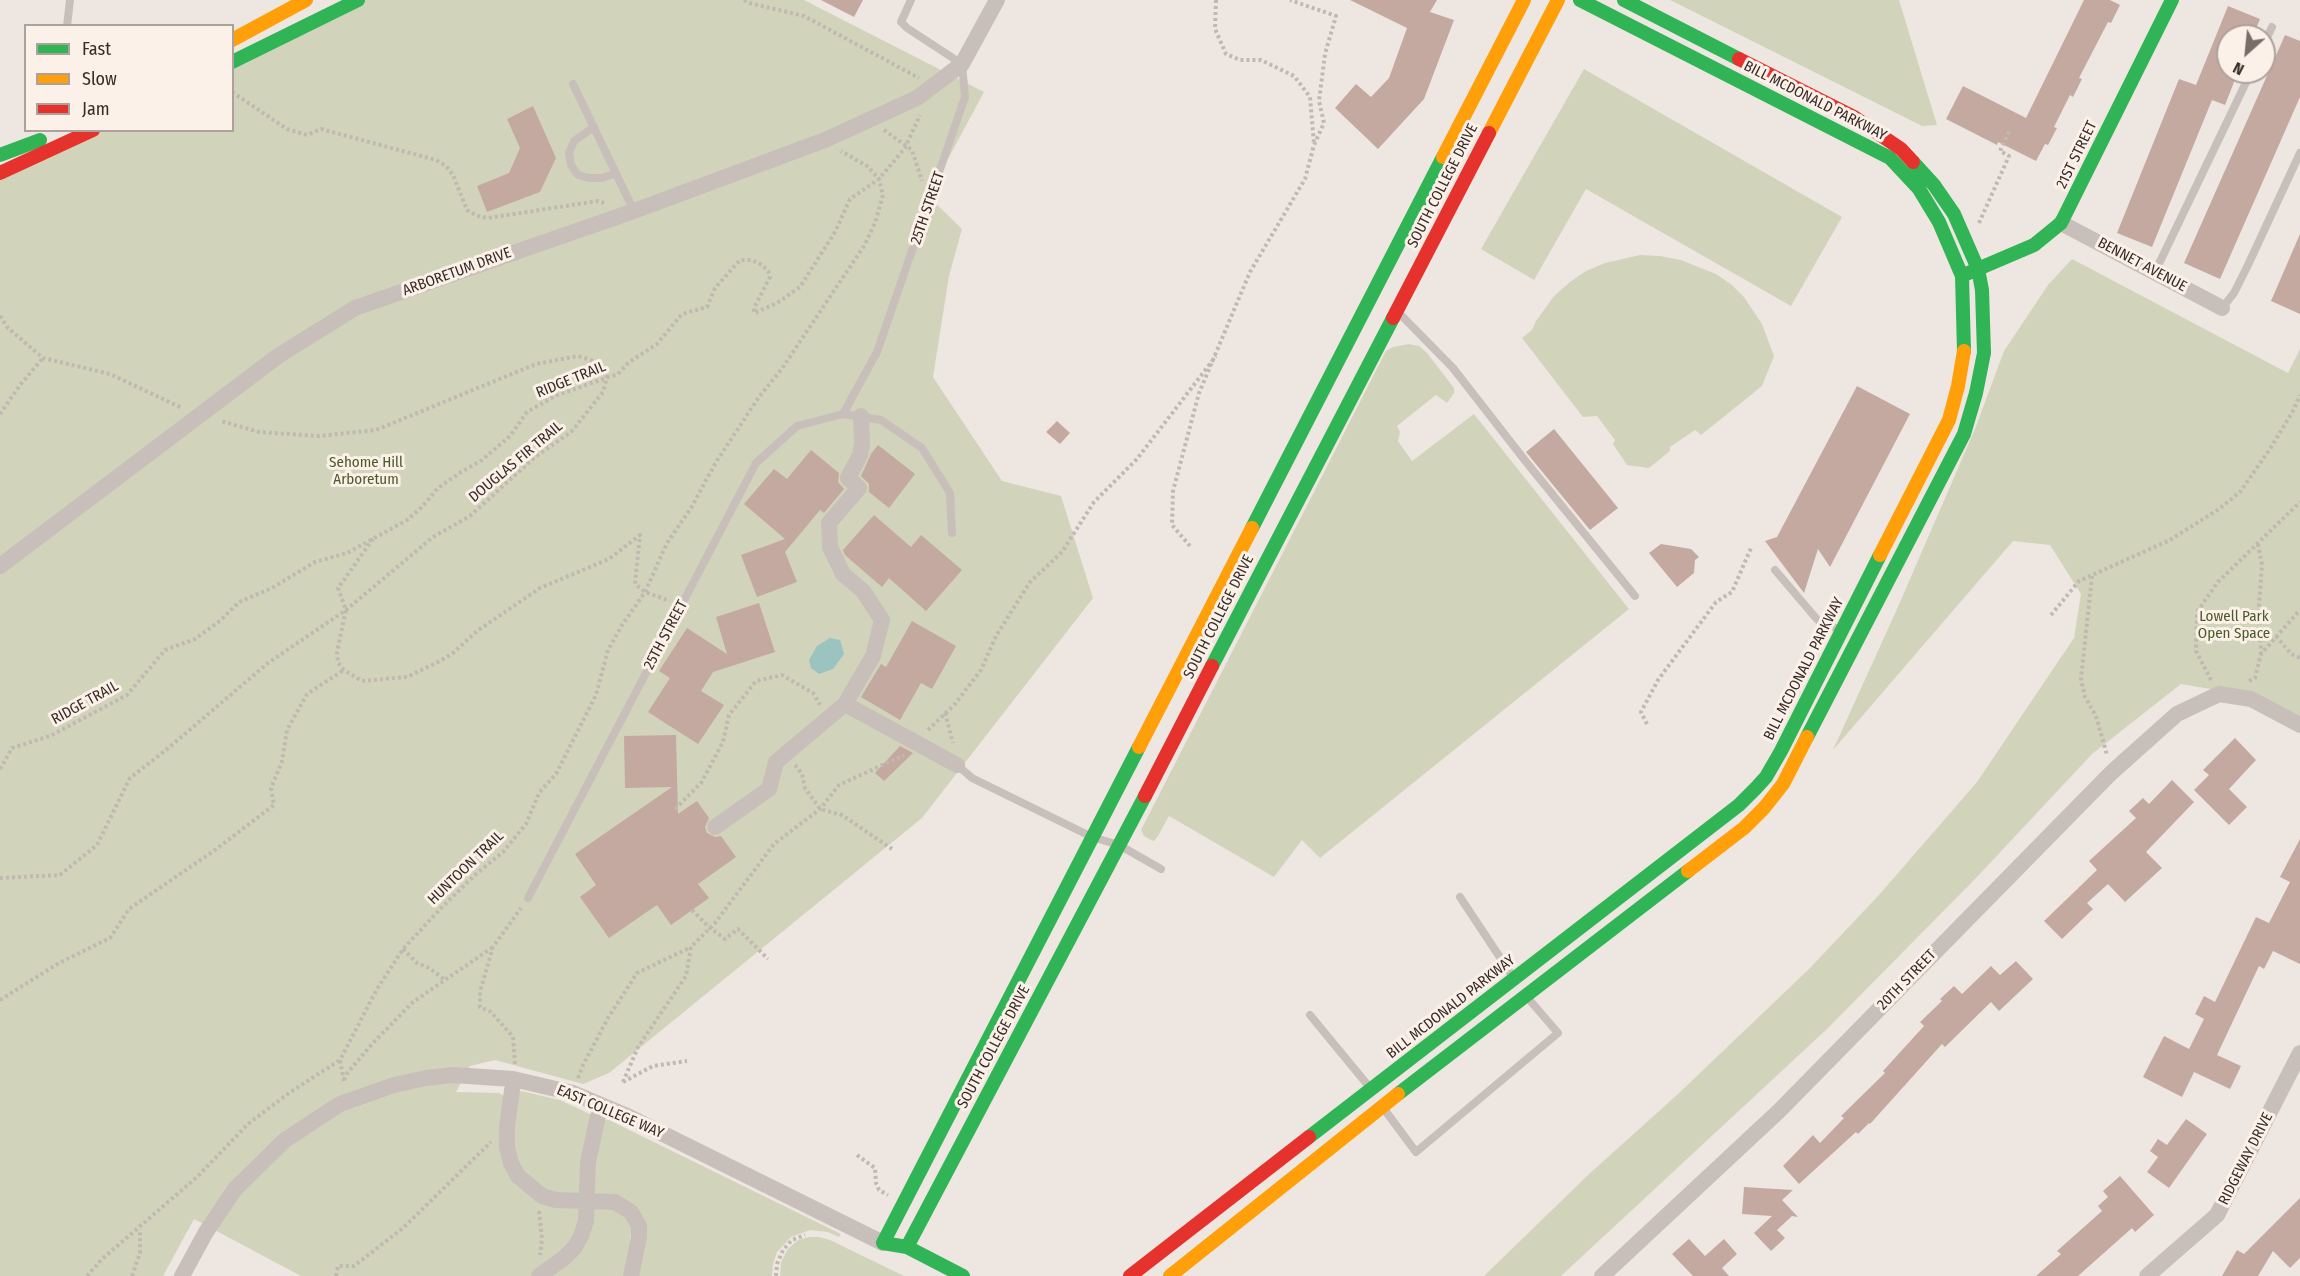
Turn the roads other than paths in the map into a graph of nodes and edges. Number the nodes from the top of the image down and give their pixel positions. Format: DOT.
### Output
graph roads {
  1 [pos="70,0"];
  2 [pos="306,0"];
  3 [pos="358,0"];
  4 [pos="911,0"];
  5 [pos="997,0"];
  6 [pos="1524,0"];
  7 [pos="1558,0"];
  8 [pos="1580,0"];
  9 [pos="1624,0"];
  10 [pos="2172,0"];
  11 [pos="67,24"];
  12 [pos="234,39"];
  13 [pos="234,61"];
  14 [pos="962,64"];
  15 [pos="573,84"];
  16 [pos="2245,84"];
  17 [pos="594,127"];
  18 [pos="56,132"];
  19 [pos="89,132"];
  20 [pos="2300,153"];
  21 [pos="0,155"];
  22 [pos="0,173"];
  23 [pos="616,173"];
  24 [pos="634,211"];
  25 [pos="2061,224"];
  26 [pos="1978,269"];
  27 [pos="2155,272"];
  28 [pos="1962,276"];
  29 [pos="2222,308"];
  30 [pos="1397,311"];
  31 [pos="843,414"];
  32 [pos="861,416"];
  33 [pos="952,532"];
  34 [pos="0,566"];
  35 [pos="1775,570"];
  36 [pos="1635,596"];
  37 [pos="1842,630"];
  38 [pos="845,704"];
  39 [pos="2300,725"];
  40 [pos="957,765"];
  41 [pos="715,827"];
  42 [pos="1092,837"];
  43 [pos="1119,845"];
  44 [pos="1161,869"];
  45 [pos="1460,897"];
  46 [pos="528,898"];
  47 [pos="1515,979"];
  48 [pos="1526,995"];
  49 [pos="1310,1015"];
  50 [pos="2300,1053"];
  51 [pos="2294,1078"];
  52 [pos="1371,1089"];
  53 [pos="512,1090"];
  54 [pos="1382,1107"];
  55 [pos="597,1109"];
  56 [pos="587,1201"];
  57 [pos="883,1243"];
  58 [pos="907,1248"];
  59 [pos="182,1276"];
  60 [pos="539,1276"];
  61 [pos="631,1276"];
  62 [pos="963,1276"];
  63 [pos="1130,1276"];
  64 [pos="1170,1276"];
  65 [pos="1602,1276"];
  66 [pos="2147,1276"];
  1 -- 11 [label="lane"];
  2 -- 12 [label="main road"];
  3 -- 13 [label="main road"];
  4 -- 14 [label="lane"];
  5 -- 14 [label="street"];
  6 -- 42 [label="main road, SOUTH COLLEGE DRIVE"];
  7 -- 30 [label="main road, SOUTH COLLEGE DRIVE"];
  8 -- 28 [label="main road, BILL MCDONALD PARKWAY"];
  9 -- 26 [label="main road, BILL MCDONALD PARKWAY"];
  10 -- 25 [label="main road, 21ST STREET"];
  14 -- 24 [label="street, ARBORETUM DRIVE"];
  14 -- 31 [label="lane, 25TH STREET"];
  15 -- 17 [label="lane"];
  16 -- 27 [label="lane"];
  17 -- 23 [label="lane"];
  17 -- 23 [label="lane"];
  18 -- 21 [label="main road"];
  19 -- 22 [label="main road"];
  20 -- 29 [label="lane"];
  23 -- 24 [label="lane"];
  24 -- 34 [label="street, ARBORETUM DRIVE"];
  25 -- 26 [label="main road, 21ST STREET"];
  25 -- 27 [label="street, BENNET AVENUE"];
  26 -- 28 [label="main road, 21ST STREET"];
  26 -- 48 [label="main road, BILL MCDONALD PARKWAY"];
  27 -- 29 [label="street, BENNET AVENUE"];
  28 -- 37 [label="main road, BILL MCDONALD PARKWAY"];
  30 -- 36 [label="lane"];
  30 -- 43 [label="main road, SOUTH COLLEGE DRIVE"];
  31 -- 32 [label="lane, 25TH STREET"];
  31 -- 46 [label="lane, 25TH STREET"];
  32 -- 33 [label="lane, 25TH STREET"];
  32 -- 38 [label="street"];
  35 -- 37 [label="lane"];
  37 -- 47 [label="main road, BILL MCDONALD PARKWAY"];
  38 -- 40 [label="street"];
  38 -- 41 [label="street"];
  39 -- 65 [label="street, 20TH STREET"];
  40 -- 42 [label="lane"];
  42 -- 43 [label="lane"];
  42 -- 57 [label="main road, SOUTH COLLEGE DRIVE"];
  43 -- 44 [label="lane"];
  43 -- 58 [label="main road, SOUTH COLLEGE DRIVE"];
  45 -- 47 [label="lane"];
  47 -- 48 [label="lane"];
  47 -- 52 [label="main road, BILL MCDONALD PARKWAY"];
  48 -- 54 [label="main road, BILL MCDONALD PARKWAY"];
  48 -- 54 [label="lane"];
  49 -- 52 [label="lane"];
  50 -- 51 [label="street, RIDGEWAY DRIVE"];
  51 -- 66 [label="street, RIDGEWAY DRIVE"];
  52 -- 63 [label="main road, BILL MCDONALD PARKWAY"];
  53 -- 56 [label="street"];
  54 -- 64 [label="main road, BILL MCDONALD PARKWAY"];
  55 -- 56 [label="street"];
  55 -- 57 [label="street, EAST COLLEGE WAY"];
  55 -- 59 [label="street, EAST COLLEGE WAY"];
  56 -- 60 [label="street"];
  56 -- 61 [label="street"];
  57 -- 58 [label="main road"];
  58 -- 62 [label="main road"];
}
